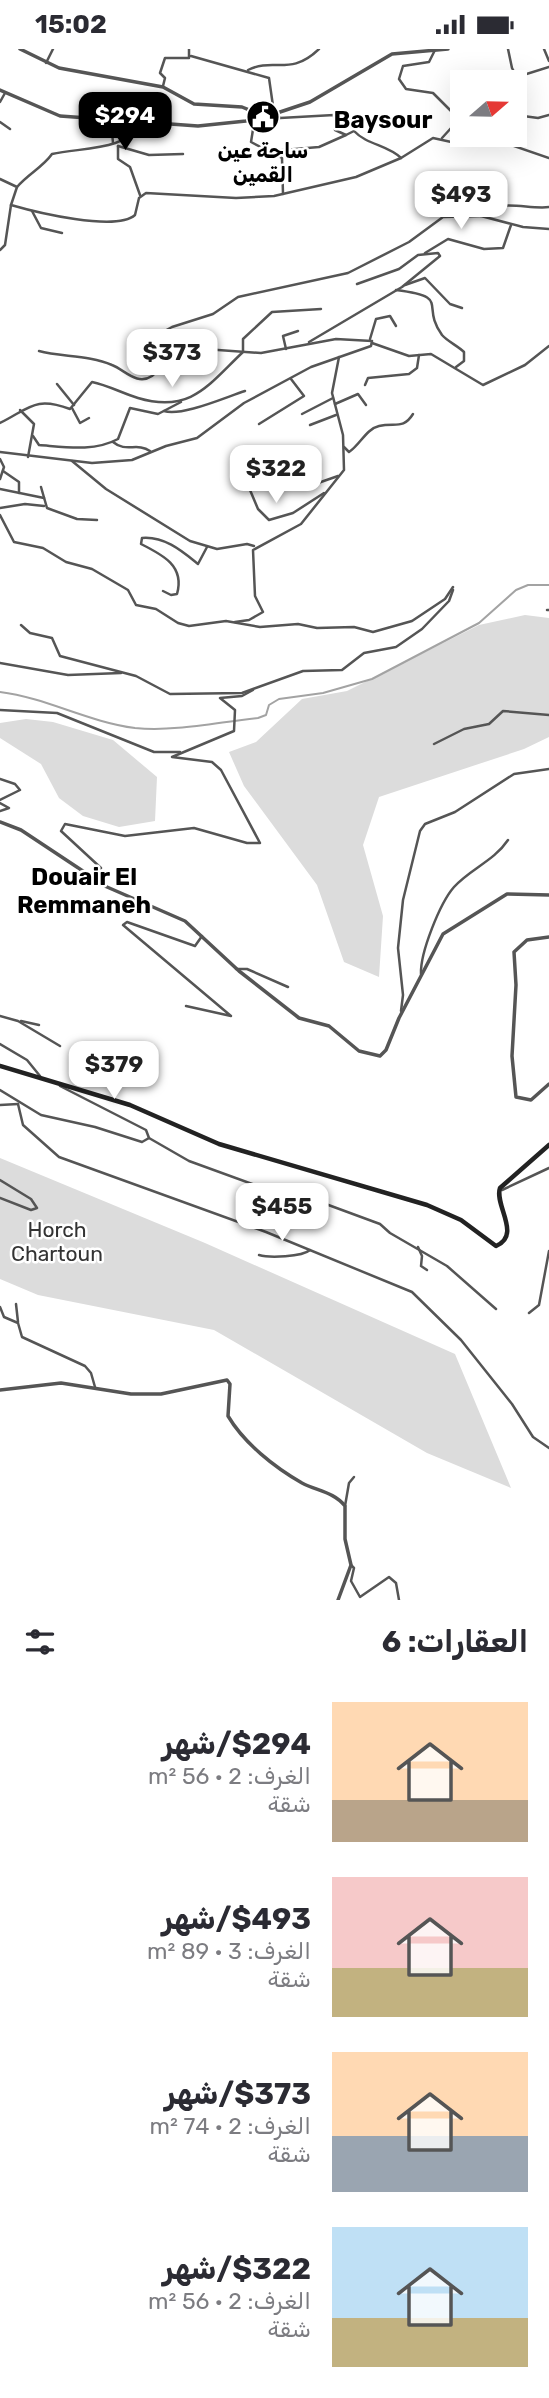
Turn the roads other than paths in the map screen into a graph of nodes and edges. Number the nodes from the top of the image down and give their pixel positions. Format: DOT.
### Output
graph roads {
  1 [pos="20,49"];
  2 [pos="52,49"];
  3 [pos="190,49"];
  4 [pos="319,49"];
  5 [pos="389,49"];
  6 [pos="448,49"];
  7 [pos="508,49"];
  8 [pos="544,49"];
  9 [pos="435,50"];
  10 [pos="191,56"];
  11 [pos="388,56"];
  12 [pos="549,61"];
  13 [pos="46,63"];
  14 [pos="549,67"];
  15 [pos="513,70"];
  16 [pos="247,71"];
  17 [pos="527,74"];
  18 [pos="163,87"];
  19 [pos="0,90"];
  20 [pos="5,93"];
  21 [pos="0,102"];
  22 [pos="275,113"];
  23 [pos="257,115"];
  24 [pos="549,115"];
  25 [pos="527,116"];
  26 [pos="101,120"];
  27 [pos="0,122"];
  28 [pos="146,122"];
  29 [pos="10,129"];
  30 [pos="346,135"];
  31 [pos="442,138"];
  32 [pos="116,144"];
  33 [pos="272,151"];
  34 [pos="183,154"];
  35 [pos="401,158"];
  36 [pos="549,158"];
  37 [pos="0,179"];
  38 [pos="17,187"];
  39 [pos="283,194"];
  40 [pos="141,196"];
  41 [pos="11,205"];
  42 [pos="549,207"];
  43 [pos="32,211"];
  44 [pos="481,216"];
  45 [pos="511,225"];
  46 [pos="549,229"];
  47 [pos="62,233"];
  48 [pos="0,250"];
  49 [pos="424,254"];
  50 [pos="356,284"];
  51 [pos="402,286"];
  52 [pos="396,290"];
  53 [pos="321,309"];
  54 [pos="462,309"];
  55 [pos="396,326"];
  56 [pos="298,331"];
  57 [pos="371,341"];
  58 [pos="309,342"];
  59 [pos="549,346"];
  60 [pos="177,347"];
  61 [pos="286,349"];
  62 [pos="39,351"];
  63 [pos="243,352"];
  64 [pos="419,355"];
  65 [pos="339,357"];
  66 [pos="456,367"];
  67 [pos="292,379"];
  68 [pos="57,384"];
  69 [pos="365,385"];
  70 [pos="244,391"];
  71 [pos="333,398"];
  72 [pos="181,402"];
  73 [pos="335,404"];
  74 [pos="366,405"];
  75 [pos="73,406"];
  76 [pos="20,410"];
  77 [pos="164,411"];
  78 [pos="302,414"];
  79 [pos="337,414"];
  80 [pos="413,414"];
  81 [pos="89,418"];
  82 [pos="0,423"];
  83 [pos="259,424"];
  84 [pos="310,425"];
  85 [pos="33,436"];
  86 [pos="113,442"];
  87 [pos="0,446"];
  88 [pos="344,447"];
  89 [pos="150,451"];
  90 [pos="1,452"];
  91 [pos="28,457"];
  92 [pos="0,459"];
  93 [pos="72,461"];
  94 [pos="4,471"];
  95 [pos="341,475"];
  96 [pos="270,478"];
  97 [pos="0,479"];
  98 [pos="237,485"];
  99 [pos="41,487"];
  100 [pos="0,490"];
  101 [pos="327,492"];
  102 [pos="19,493"];
  103 [pos="44,498"];
  104 [pos="44,506"];
  105 [pos="0,508"];
  106 [pos="0,516"];
  107 [pos="97,520"];
  108 [pos="207,547"];
  109 [pos="256,547"];
  110 [pos="163,591"];
  111 [pos="234,623"];
  112 [pos="21,625"];
  113 [pos="0,663"];
  114 [pos="124,673"];
  115 [pos="253,690"];
  116 [pos="0,710"];
  117 [pos="549,715"];
  118 [pos="434,744"];
  119 [pos="180,752"];
  120 [pos="549,769"];
  121 [pos="0,779"];
  122 [pos="0,801"];
  123 [pos="0,811"];
  124 [pos="0,821"];
  125 [pos="508,840"];
  126 [pos="84,874"];
  127 [pos="549,895"];
  128 [pos="202,936"];
  129 [pos="549,937"];
  130 [pos="236,969"];
  131 [pos="421,974"];
  132 [pos="288,987"];
  133 [pos="187,1006"];
  134 [pos="0,1016"];
  135 [pos="399,1018"];
  136 [pos="18,1021"];
  137 [pos="39,1025"];
  138 [pos="0,1044"];
  139 [pos="60,1046"];
  140 [pos="0,1066"];
  141 [pos="40,1076"];
  142 [pos="54,1082"];
  143 [pos="549,1084"];
  144 [pos="0,1090"];
  145 [pos="19,1103"];
  146 [pos="0,1105"];
  147 [pos="149,1139"];
  148 [pos="549,1145"];
  149 [pos="549,1168"];
  150 [pos="0,1180"];
  151 [pos="499,1191"];
  152 [pos="0,1198"];
  153 [pos="418,1247"];
  154 [pos="310,1250"];
  155 [pos="549,1251"];
  156 [pos="259,1255"];
  157 [pos="427,1270"];
  158 [pos="16,1304"];
  159 [pos="0,1307"];
  160 [pos="496,1309"];
  161 [pos="529,1313"];
  162 [pos="18,1323"];
  163 [pos="95,1387"];
  164 [pos="0,1389"];
  165 [pos="549,1448"];
  166 [pos="354,1477"];
  167 [pos="345,1506"];
  168 [pos="351,1565"];
  169 [pos="363,1599"];
  170 [pos="338,1600"];
  171 [pos="399,1600"];
  1 -- 13 [label="street"];
  2 -- 13 [label="street"];
  3 -- 10 [label="street"];
  4 -- 16 [label="street"];
  5 -- 11 [label="street"];
  6 -- 9 [label="street"];
  7 -- 15 [label="street"];
  8 -- 12 [label="street"];
  9 -- 11 [label="street"];
  9 -- 31 [label="street"];
  10 -- 16 [label="street"];
  10 -- 18 [label="street"];
  11 -- 22 [label="street"];
  13 -- 18 [label="street"];
  14 -- 17 [label="street"];
  16 -- 22 [label="street"];
  18 -- 23 [label="street"];
  19 -- 20 [label="street"];
  20 -- 21 [label="street"];
  20 -- 26 [label="street"];
  22 -- 23 [label="street"];
  22 -- 30 [label="street"];
  23 -- 28 [label="street"];
  23 -- 33 [label="street"];
  24 -- 25 [label="street"];
  26 -- 28 [label="street"];
  26 -- 32 [label="street"];
  27 -- 29 [label="street"];
  28 -- 32 [label="street"];
  30 -- 33 [label="street"];
  30 -- 35 [label="street"];
  31 -- 35 [label="street"];
  31 -- 36 [label="street"];
  32 -- 34 [label="street"];
  32 -- 38 [label="street"];
  32 -- 40 [label="street"];
  33 -- 39 [label="street"];
  35 -- 39 [label="street"];
  37 -- 38 [label="street"];
  38 -- 41 [label="street"];
  39 -- 40 [label="street"];
  40 -- 43 [label="street"];
  41 -- 43 [label="street"];
  41 -- 48 [label="street"];
  42 -- 44 [label="street"];
  43 -- 47 [label="street"];
  44 -- 45 [label="street"];
  44 -- 60 [label="street"];
  45 -- 46 [label="street"];
  45 -- 49 [label="street"];
  49 -- 50 [label="street"];
  49 -- 51 [label="street"];
  51 -- 52 [label="street"];
  51 -- 54 [label="street"];
  52 -- 58 [label="street"];
  52 -- 66 [label="street"];
  53 -- 63 [label="street"];
  55 -- 57 [label="street"];
  56 -- 61 [label="street"];
  57 -- 58 [label="street"];
  57 -- 64 [label="street"];
  57 -- 65 [label="street"];
  58 -- 61 [label="street"];
  59 -- 66 [label="street"];
  60 -- 62 [label="street"];
  60 -- 63 [label="street"];
  61 -- 63 [label="street"];
  63 -- 72 [label="street"];
  64 -- 66 [label="street"];
  64 -- 69 [label="street"];
  65 -- 67 [label="street"];
  65 -- 71 [label="street"];
  67 -- 83 [label="street"];
  67 -- 89 [label="street"];
  68 -- 75 [label="street"];
  70 -- 77 [label="street"];
  71 -- 73 [label="street"];
  71 -- 78 [label="street"];
  72 -- 75 [label="street"];
  72 -- 77 [label="street"];
  73 -- 74 [label="street"];
  73 -- 79 [label="street"];
  75 -- 76 [label="street"];
  75 -- 81 [label="street"];
  76 -- 82 [label="street"];
  76 -- 85 [label="street"];
  77 -- 86 [label="street"];
  79 -- 84 [label="street"];
  79 -- 88 [label="street"];
  80 -- 88 [label="street"];
  85 -- 86 [label="street"];
  85 -- 91 [label="street"];
  86 -- 89 [label="street"];
  87 -- 90 [label="street"];
  88 -- 95 [label="street"];
  89 -- 93 [label="street"];
  90 -- 91 [label="street"];
  91 -- 93 [label="street"];
  92 -- 94 [label="street"];
  93 -- 108 [label="street"];
  94 -- 97 [label="street"];
  94 -- 102 [label="street"];
  95 -- 96 [label="street"];
  95 -- 101 [label="street"];
  98 -- 101 [label="street"];
  99 -- 103 [label="street"];
  100 -- 102 [label="street"];
  101 -- 109 [label="street"];
  102 -- 103 [label="street"];
  103 -- 104 [label="street"];
  104 -- 105 [label="street"];
  104 -- 107 [label="street"];
  106 -- 111 [label="street"];
  108 -- 109 [label="street"];
  108 -- 110 [label="street"];
  109 -- 111 [label="street"];
  111 -- 115 [label="street"];
  112 -- 114 [label="street"];
  113 -- 114 [label="street"];
  114 -- 115 [label="street"];
  115 -- 119 [label="street"];
  116 -- 119 [label="street"];
  117 -- 118 [label="street"];
  119 -- 126 [label="street"];
  120 -- 135 [label="street"];
  121 -- 122 [label="street"];
  122 -- 123 [label="street"];
  124 -- 126 [label="street"];
  125 -- 131 [label="street"];
  126 -- 128 [label="street"];
  127 -- 131 [label="street"];
  128 -- 130 [label="street"];
  128 -- 133 [label="street"];
  129 -- 143 [label="street"];
  130 -- 132 [label="street"];
  130 -- 135 [label="street"];
  131 -- 135 [label="street"];
  134 -- 136 [label="street"];
  136 -- 137 [label="street"];
  136 -- 139 [label="street"];
  138 -- 141 [label="street"];
  140 -- 141 [label="main road"];
  141 -- 142 [label="main road"];
  142 -- 147 [label="street"];
  142 -- 151 [label="main road"];
  144 -- 145 [label="street"];
  145 -- 146 [label="street"];
  145 -- 147 [label="street"];
  145 -- 154 [label="street"];
  147 -- 153 [label="street"];
  148 -- 151 [label="main road"];
  149 -- 151 [label="street"];
  150 -- 152 [label="street"];
  153 -- 157 [label="street"];
  153 -- 160 [label="street"];
  154 -- 156 [label="street"];
  154 -- 165 [label="street"];
  155 -- 161 [label="street"];
  158 -- 162 [label="street"];
  159 -- 162 [label="street"];
  162 -- 163 [label="street"];
  163 -- 164 [label="street"];
  163 -- 167 [label="street"];
  166 -- 167 [label="street"];
  167 -- 168 [label="street"];
  168 -- 169 [label="street"];
  168 -- 170 [label="street"];
  169 -- 171 [label="street"];
}
